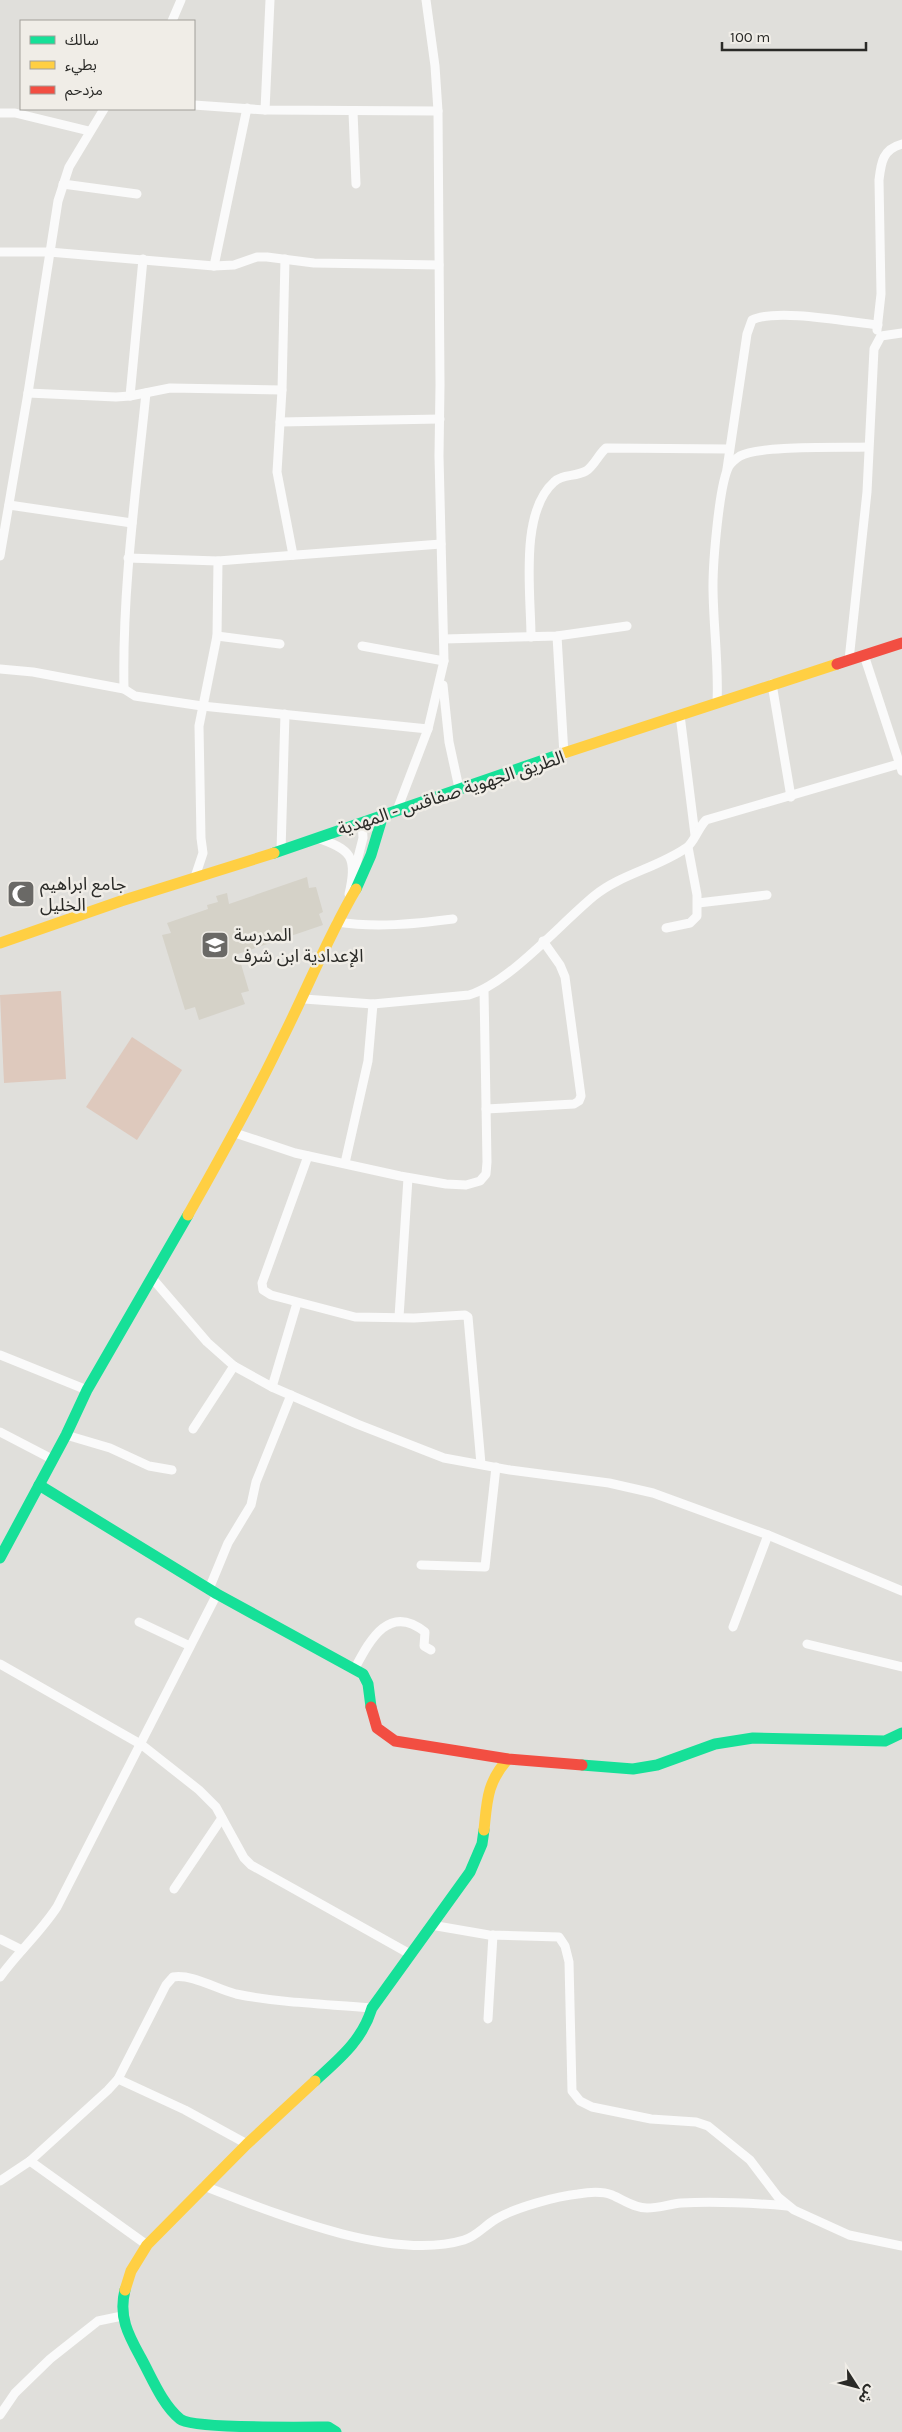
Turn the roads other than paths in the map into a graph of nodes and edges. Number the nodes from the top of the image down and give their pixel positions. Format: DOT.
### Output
graph roads {
  1 [pos="181,0"];
  2 [pos="270,0"];
  3 [pos="426,0"];
  4 [pos="432,0"];
  5 [pos="428,11"];
  6 [pos="172,20"];
  7 [pos="195,105"];
  8 [pos="247,108"];
  9 [pos="103,110"];
  10 [pos="265,110"];
  11 [pos="438,111"];
  12 [pos="353,112"];
  13 [pos="0,113"];
  14 [pos="89,131"];
  15 [pos="902,144"];
  16 [pos="63,184"];
  17 [pos="356,184"];
  18 [pos="137,194"];
  19 [pos="0,252"];
  20 [pos="49,252"];
  21 [pos="143,259"];
  22 [pos="285,259"];
  23 [pos="439,265"];
  24 [pos="214,266"];
  25 [pos="878,325"];
  26 [pos="902,333"];
  27 [pos="876,342"];
  28 [pos="282,390"];
  29 [pos="28,393"];
  30 [pos="146,393"];
  31 [pos="130,396"];
  32 [pos="440,420"];
  33 [pos="280,422"];
  34 [pos="868,448"];
  35 [pos="729,449"];
  36 [pos="726,476"];
  37 [pos="9,505"];
  38 [pos="4,521"];
  39 [pos="132,523"];
  40 [pos="441,544"];
  41 [pos="293,555"];
  42 [pos="0,556"];
  43 [pos="128,558"];
  44 [pos="218,561"];
  45 [pos="627,626"];
  46 [pos="217,636"];
  47 [pos="557,636"];
  48 [pos="531,637"];
  49 [pos="444,639"];
  50 [pos="902,643"];
  51 [pos="280,644"];
  52 [pos="362,646"];
  53 [pos="864,655"];
  54 [pos="849,660"];
  55 [pos="444,661"];
  56 [pos="0,669"];
  57 [pos="442,675"];
  58 [pos="772,684"];
  59 [pos="124,688"];
  60 [pos="717,703"];
  61 [pos="202,706"];
  62 [pos="285,714"];
  63 [pos="680,715"];
  64 [pos="428,729"];
  65 [pos="564,755"];
  66 [pos="901,766"];
  67 [pos="459,788"];
  68 [pos="791,797"];
  69 [pos="396,810"];
  70 [pos="383,815"];
  71 [pos="362,822"];
  72 [pos="695,835"];
  73 [pos="317,838"];
  74 [pos="688,848"];
  75 [pos="281,851"];
  76 [pos="194,878"];
  77 [pos="352,881"];
  78 [pos="767,896"];
  79 [pos="346,902"];
  80 [pos="698,903"];
  81 [pos="453,918"];
  82 [pos="337,922"];
  83 [pos="666,928"];
  84 [pos="543,941"];
  85 [pos="0,943"];
  86 [pos="484,990"];
  87 [pos="304,999"];
  88 [pos="372,1004"];
  89 [pos="486,1108"];
  90 [pos="235,1133"];
  91 [pos="308,1156"];
  92 [pos="345,1163"];
  93 [pos="408,1178"];
  94 [pos="152,1278"];
  95 [pos="297,1303"];
  96 [pos="399,1317"];
  97 [pos="0,1355"];
  98 [pos="234,1366"];
  99 [pos="272,1387"];
  100 [pos="87,1390"];
  101 [pos="291,1395"];
  102 [pos="193,1429"];
  103 [pos="0,1432"];
  104 [pos="66,1435"];
  105 [pos="52,1459"];
  106 [pos="481,1464"];
  107 [pos="496,1467"];
  108 [pos="172,1470"];
  109 [pos="39,1485"];
  110 [pos="768,1535"];
  111 [pos="0,1558"];
  112 [pos="421,1565"];
  113 [pos="902,1591"];
  114 [pos="213,1592"];
  115 [pos="139,1622"];
  116 [pos="733,1627"];
  117 [pos="807,1644"];
  118 [pos="190,1646"];
  119 [pos="431,1650"];
  120 [pos="0,1664"];
  121 [pos="902,1667"];
  122 [pos="354,1668"];
  123 [pos="902,1733"];
  124 [pos="142,1745"];
  125 [pos="508,1759"];
  126 [pos="222,1818"];
  127 [pos="174,1889"];
  128 [pos="431,1925"];
  129 [pos="493,1935"];
  130 [pos="0,1939"];
  131 [pos="22,1950"];
  132 [pos="410,1954"];
  133 [pos="0,1977"];
  134 [pos="372,2008"];
  135 [pos="488,2019"];
  136 [pos="118,2079"];
  137 [pos="246,2144"];
  138 [pos="30,2162"];
  139 [pos="0,2181"];
  140 [pos="204,2186"];
  141 [pos="787,2206"];
  142 [pos="147,2245"];
  143 [pos="902,2246"];
  144 [pos="122,2316"];
  145 [pos="0,2415"];
  146 [pos="336,2432"];
  1 -- 6 [label="street"];
  2 -- 10 [label="street"];
  3 -- 5 [label="street"];
  4 -- 5 [label="street"];
  5 -- 11 [label="street"];
  7 -- 8 [label="street"];
  8 -- 10 [label="street"];
  8 -- 24 [label="street"];
  9 -- 14 [label="street"];
  10 -- 12 [label="street"];
  11 -- 12 [label="street"];
  11 -- 23 [label="street"];
  12 -- 17 [label="street"];
  13 -- 14 [label="street"];
  14 -- 16 [label="street"];
  15 -- 25 [label="street"];
  16 -- 18 [label="street"];
  16 -- 20 [label="street"];
  19 -- 20 [label="street"];
  20 -- 21 [label="street"];
  20 -- 29 [label="street"];
  21 -- 24 [label="street"];
  21 -- 31 [label="street"];
  22 -- 23 [label="street"];
  22 -- 24 [label="street"];
  22 -- 28 [label="street"];
  23 -- 32 [label="street"];
  25 -- 27 [label="street"];
  25 -- 35 [label="street"];
  26 -- 27 [label="street"];
  27 -- 34 [label="street"];
  28 -- 30 [label="street"];
  28 -- 33 [label="street"];
  29 -- 31 [label="street"];
  29 -- 37 [label="street"];
  30 -- 31 [label="street"];
  30 -- 39 [label="street"];
  32 -- 33 [label="street"];
  32 -- 40 [label="street"];
  33 -- 41 [label="street"];
  34 -- 36 [label="street"];
  34 -- 54 [label="street"];
  35 -- 36 [label="street"];
  35 -- 48 [label="street"];
  36 -- 60 [label="street"];
  37 -- 38 [label="street"];
  37 -- 39 [label="street"];
  38 -- 42 [label="street"];
  39 -- 43 [label="street"];
  40 -- 41 [label="street"];
  40 -- 49 [label="street"];
  41 -- 44 [label="street"];
  43 -- 44 [label="street"];
  43 -- 59 [label="street"];
  44 -- 46 [label="street"];
  45 -- 47 [label="street"];
  46 -- 51 [label="street"];
  46 -- 61 [label="street"];
  47 -- 48 [label="street"];
  47 -- 65 [label="street"];
  48 -- 49 [label="street"];
  49 -- 55 [label="street"];
  50 -- 53 [label="street, الطريق الجهوية صفاقس - المهدية"];
  52 -- 55 [label="street"];
  53 -- 54 [label="street, الطريق الجهوية صفاقس - المهدية"];
  53 -- 66 [label="street"];
  54 -- 58 [label="street, الطريق الجهوية صفاقس - المهدية"];
  55 -- 57 [label="street"];
  56 -- 59 [label="street"];
  57 -- 64 [label="street"];
  57 -- 67 [label="street"];
  58 -- 60 [label="street, الطريق الجهوية صفاقس - المهدية"];
  58 -- 68 [label="street"];
  59 -- 61 [label="street"];
  60 -- 63 [label="street, الطريق الجهوية صفاقس - المهدية"];
  61 -- 62 [label="street"];
  61 -- 76 [label="street"];
  62 -- 64 [label="street"];
  62 -- 75 [label="street"];
  63 -- 65 [label="street, الطريق الجهوية صفاقس - المهدية"];
  63 -- 72 [label="street"];
  64 -- 69 [label="street"];
  65 -- 67 [label="street, الطريق الجهوية صفاقس - المهدية"];
  66 -- 68 [label="street"];
  67 -- 69 [label="street, الطريق الجهوية صفاقس - المهدية"];
  68 -- 72 [label="street"];
  69 -- 70 [label="street, الطريق الجهوية صفاقس - المهدية"];
  70 -- 71 [label="street, الطريق الجهوية صفاقس - المهدية"];
  70 -- 79 [label="street"];
  71 -- 73 [label="street, الطريق الجهوية صفاقس - المهدية"];
  71 -- 77 [label="street"];
  72 -- 74 [label="street"];
  73 -- 75 [label="street, الطريق الجهوية صفاقس - المهدية"];
  73 -- 77 [label="street"];
  74 -- 80 [label="street"];
  74 -- 84 [label="street"];
  75 -- 76 [label="street, الطريق الجهوية صفاقس - المهدية"];
  76 -- 85 [label="street, الطريق الجهوية صفاقس - المهدية"];
  77 -- 79 [label="street"];
  78 -- 80 [label="street"];
  79 -- 82 [label="street"];
  80 -- 83 [label="street"];
  81 -- 82 [label="street"];
  82 -- 87 [label="street"];
  84 -- 86 [label="street"];
  84 -- 89 [label="street"];
  86 -- 88 [label="street"];
  86 -- 89 [label="street"];
  87 -- 88 [label="street"];
  87 -- 90 [label="street"];
  88 -- 92 [label="street"];
  89 -- 93 [label="street"];
  90 -- 91 [label="street"];
  90 -- 94 [label="street"];
  91 -- 92 [label="street"];
  91 -- 95 [label="street"];
  92 -- 93 [label="street"];
  93 -- 96 [label="street"];
  94 -- 98 [label="street"];
  94 -- 100 [label="street"];
  95 -- 96 [label="street"];
  95 -- 99 [label="street"];
  96 -- 106 [label="street"];
  97 -- 100 [label="street"];
  98 -- 99 [label="street"];
  98 -- 102 [label="street"];
  99 -- 101 [label="street"];
  100 -- 104 [label="street"];
  101 -- 106 [label="street"];
  101 -- 114 [label="street"];
  103 -- 105 [label="street"];
  104 -- 105 [label="street"];
  104 -- 108 [label="street"];
  105 -- 109 [label="street"];
  106 -- 107 [label="street"];
  107 -- 110 [label="street"];
  107 -- 112 [label="street"];
  109 -- 111 [label="street"];
  109 -- 114 [label="street"];
  110 -- 113 [label="street"];
  110 -- 116 [label="street"];
  114 -- 118 [label="street"];
  114 -- 122 [label="street"];
  115 -- 118 [label="street"];
  117 -- 121 [label="street"];
  118 -- 124 [label="street"];
  119 -- 122 [label="street"];
  120 -- 124 [label="street"];
  122 -- 125 [label="street"];
  123 -- 125 [label="street"];
  124 -- 126 [label="street"];
  124 -- 131 [label="street"];
  125 -- 128 [label="street"];
  126 -- 127 [label="street"];
  126 -- 132 [label="street"];
  128 -- 129 [label="street"];
  128 -- 132 [label="street"];
  129 -- 135 [label="street"];
  129 -- 141 [label="street"];
  130 -- 131 [label="street"];
  131 -- 133 [label="street"];
  132 -- 134 [label="street"];
  134 -- 136 [label="street"];
  134 -- 137 [label="street"];
  136 -- 137 [label="street"];
  136 -- 138 [label="street"];
  137 -- 140 [label="street"];
  138 -- 139 [label="street"];
  138 -- 142 [label="street"];
  140 -- 141 [label="street"];
  140 -- 142 [label="street"];
  141 -- 143 [label="street"];
  142 -- 144 [label="street"];
  144 -- 145 [label="street"];
  144 -- 146 [label="street"];
}
